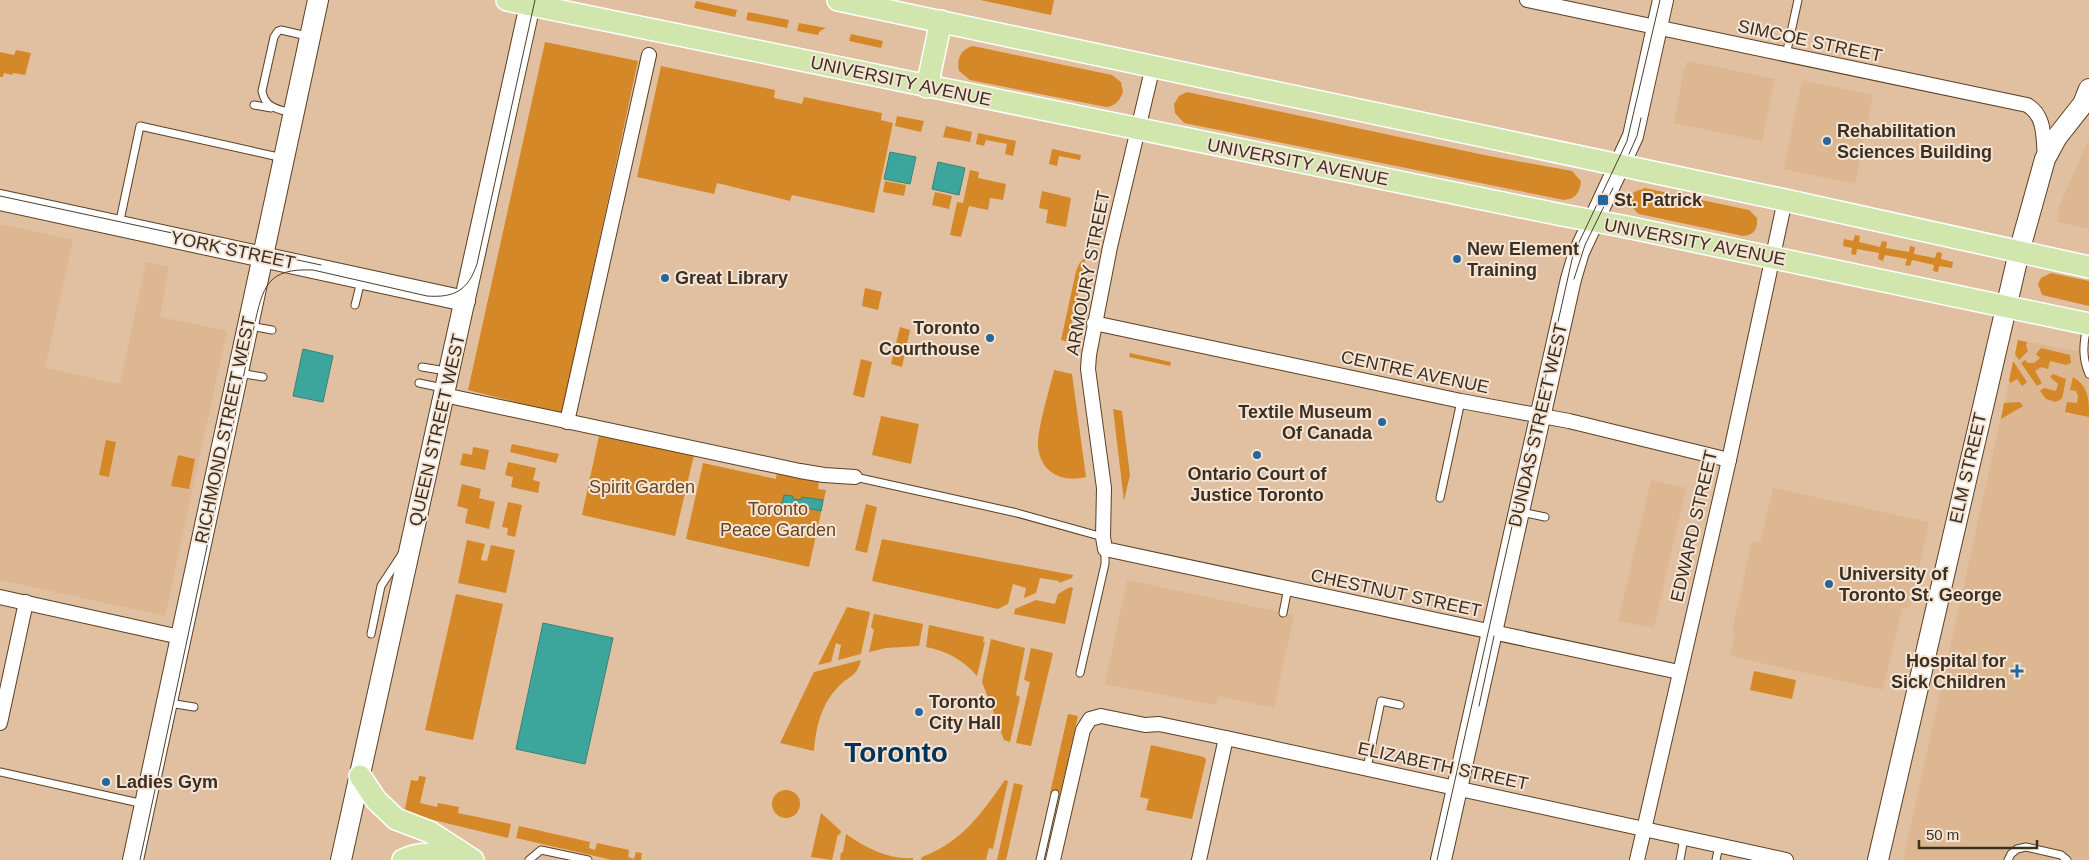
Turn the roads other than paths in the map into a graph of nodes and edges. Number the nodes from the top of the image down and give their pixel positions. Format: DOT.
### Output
graph roads {
  1 [pos="318,0"];
  2 [pos="507,0"];
  3 [pos="838,0"];
  4 [pos="1527,0"];
  5 [pos="1663,0"];
  6 [pos="1798,0"];
  7 [pos="531,2"];
  8 [pos="941,21"];
  9 [pos="272,28"];
  10 [pos="1657,28"];
  11 [pos="282,30"];
  12 [pos="310,36"];
  13 [pos="649,55"];
  14 [pos="1786,55"];
  15 [pos="1152,66"];
  16 [pos="927,87"];
  17 [pos="2089,90"];
  18 [pos="254,105"];
  19 [pos="285,111"];
  20 [pos="1138,129"];
  21 [pos="284,158"];
  22 [pos="2045,159"];
  23 [pos="1619,166"];
  24 [pos="0,200"];
  25 [pos="1785,200"];
  26 [pos="1593,221"];
  27 [pos="119,225"];
  28 [pos="2019,252"];
  29 [pos="262,256"];
  30 [pos="1772,257"];
  31 [pos="2089,268"];
  32 [pos="361,278"];
  33 [pos="465,301"];
  34 [pos="355,305"];
  35 [pos="2005,307"];
  36 [pos="1094,323"];
  37 [pos="2088,324"];
  38 [pos="247,325"];
  39 [pos="272,330"];
  40 [pos="422,367"];
  41 [pos="236,372"];
  42 [pos="2089,374"];
  43 [pos="263,378"];
  44 [pos="419,383"];
  45 [pos="446,385"];
  46 [pos="1460,401"];
  47 [pos="1540,416"];
  48 [pos="567,422"];
  49 [pos="1729,460"];
  50 [pos="854,477"];
  51 [pos="1440,498"];
  52 [pos="1519,511"];
  53 [pos="1545,517"];
  54 [pos="413,537"];
  55 [pos="1104,543"];
  56 [pos="1288,588"];
  57 [pos="0,597"];
  58 [pos="26,602"];
  59 [pos="1283,613"];
  60 [pos="1491,632"];
  61 [pos="371,634"];
  62 [pos="180,637"];
  63 [pos="1679,672"];
  64 [pos="1080,673"];
  65 [pos="166,703"];
  66 [pos="1400,705"];
  67 [pos="194,707"];
  68 [pos="0,723"];
  69 [pos="1226,738"];
  70 [pos="1367,768"];
  71 [pos="0,772"];
  72 [pos="360,776"];
  73 [pos="1457,788"];
  74 [pos="1055,794"];
  75 [pos="145,804"];
  76 [pos="1644,829"];
  77 [pos="1684,838"];
  78 [pos="1719,846"];
  79 [pos="133,860"];
  80 [pos="342,860"];
  81 [pos="403,860"];
  82 [pos="472,860"];
  83 [pos="529,860"];
  84 [pos="588,860"];
  85 [pos="1040,860"];
  86 [pos="1053,860"];
  87 [pos="1199,860"];
  88 [pos="1441,860"];
  89 [pos="1637,860"];
  90 [pos="1680,860"];
  91 [pos="1716,860"];
  92 [pos="1786,860"];
  93 [pos="1878,860"];
  94 [pos="2008,860"];
  95 [pos="2066,860"];
  1 -- 12 [label="main road, RICHMOND STREET WEST"];
  2 -- 7 [label="main road, UNIVERSITY AVENUE"];
  3 -- 8 [label="main road"];
  4 -- 10 [label="street, SIMCOE STREET"];
  5 -- 10 [label="main road, DUNDAS STREET WEST"];
  6 -- 14 [label="lane"];
  7 -- 16 [label="main road, UNIVERSITY AVENUE"];
  7 -- 33 [label="main road, QUEEN STREET WEST"];
  8 -- 15 [label="main road"];
  8 -- 16 [label="main road"];
  9 -- 11 [label="lane"];
  10 -- 14 [label="street, SIMCOE STREET"];
  10 -- 23 [label="main road, DUNDAS STREET WEST"];
  11 -- 12 [label="lane"];
  11 -- 19 [label="lane"];
  12 -- 19 [label="main road, RICHMOND STREET WEST"];
  13 -- 48 [label="street"];
  14 -- 22 [label="street, SIMCOE STREET"];
  15 -- 20 [label="street, ARMOURY STREET"];
  15 -- 23 [label="main road"];
  16 -- 20 [label="main road, UNIVERSITY AVENUE"];
  17 -- 22 [label="main road, ELM STREET"];
  18 -- 19 [label="lane"];
  19 -- 21 [label="main road, RICHMOND STREET WEST"];
  20 -- 26 [label="main road, UNIVERSITY AVENUE"];
  20 -- 36 [label="street, ARMOURY STREET"];
  21 -- 27 [label="lane"];
  21 -- 29 [label="main road, RICHMOND STREET WEST"];
  22 -- 28 [label="main road, ELM STREET"];
  23 -- 25 [label="main road"];
  23 -- 26 [label="main road, DUNDAS STREET WEST"];
  24 -- 27 [label="main road, YORK STREET"];
  25 -- 28 [label="main road"];
  25 -- 30 [label="street, EDWARD STREET"];
  26 -- 30 [label="main road, UNIVERSITY AVENUE"];
  26 -- 47 [label="main road, DUNDAS STREET WEST"];
  27 -- 29 [label="main road, YORK STREET"];
  28 -- 31 [label="main road"];
  28 -- 35 [label="main road, ELM STREET"];
  29 -- 32 [label="main road, YORK STREET"];
  29 -- 38 [label="main road, RICHMOND STREET WEST"];
  30 -- 35 [label="main road, UNIVERSITY AVENUE"];
  30 -- 49 [label="street, EDWARD STREET"];
  32 -- 33 [label="main road, YORK STREET"];
  32 -- 34 [label="lane"];
  33 -- 45 [label="main road, QUEEN STREET WEST"];
  35 -- 37 [label="main road, UNIVERSITY AVENUE"];
  35 -- 93 [label="main road, ELM STREET"];
  36 -- 46 [label="street, CENTRE AVENUE"];
  36 -- 55 [label="street, ARMOURY STREET"];
  37 -- 42 [label="lane"];
  38 -- 39 [label="lane"];
  38 -- 41 [label="main road, RICHMOND STREET WEST"];
  40 -- 45 [label="lane"];
  41 -- 43 [label="lane"];
  41 -- 62 [label="main road, RICHMOND STREET WEST"];
  44 -- 45 [label="lane"];
  45 -- 48 [label="street"];
  45 -- 54 [label="main road, QUEEN STREET WEST"];
  46 -- 47 [label="street, CENTRE AVENUE"];
  46 -- 51 [label="lane"];
  47 -- 49 [label="street, CENTRE AVENUE"];
  47 -- 52 [label="main road, DUNDAS STREET WEST"];
  48 -- 50 [label="street"];
  49 -- 63 [label="street, EDWARD STREET"];
  50 -- 55 [label="lane"];
  52 -- 53 [label="lane"];
  52 -- 60 [label="main road, DUNDAS STREET WEST"];
  54 -- 61 [label="lane"];
  54 -- 72 [label="main road, QUEEN STREET WEST"];
  55 -- 56 [label="street, CHESTNUT STREET"];
  55 -- 64 [label="lane"];
  56 -- 59 [label="lane"];
  56 -- 60 [label="street, CHESTNUT STREET"];
  57 -- 58 [label="street"];
  58 -- 62 [label="street"];
  58 -- 68 [label="street"];
  60 -- 63 [label="street, CHESTNUT STREET"];
  60 -- 73 [label="main road, DUNDAS STREET WEST"];
  62 -- 65 [label="main road, RICHMOND STREET WEST"];
  63 -- 76 [label="street, EDWARD STREET"];
  65 -- 67 [label="lane"];
  65 -- 75 [label="main road, RICHMOND STREET WEST"];
  66 -- 70 [label="lane"];
  69 -- 70 [label="street, ELIZABETH STREET"];
  69 -- 86 [label="street, ELIZABETH STREET"];
  69 -- 87 [label="street"];
  70 -- 73 [label="street, ELIZABETH STREET"];
  71 -- 75 [label="lane"];
  72 -- 80 [label="main road, QUEEN STREET WEST"];
  72 -- 82 [label="main road"];
  73 -- 76 [label="street, ELIZABETH STREET"];
  73 -- 88 [label="main road, DUNDAS STREET WEST"];
  74 -- 85 [label="lane"];
  75 -- 79 [label="main road, RICHMOND STREET WEST"];
  76 -- 77 [label="street, ELIZABETH STREET"];
  76 -- 89 [label="street, EDWARD STREET"];
  77 -- 78 [label="street, ELIZABETH STREET"];
  77 -- 90 [label="lane"];
  78 -- 91 [label="lane"];
  78 -- 92 [label="street, ELIZABETH STREET"];
  81 -- 82 [label="main road"];
  83 -- 84 [label="lane"];
  94 -- 95 [label="lane"];
}
